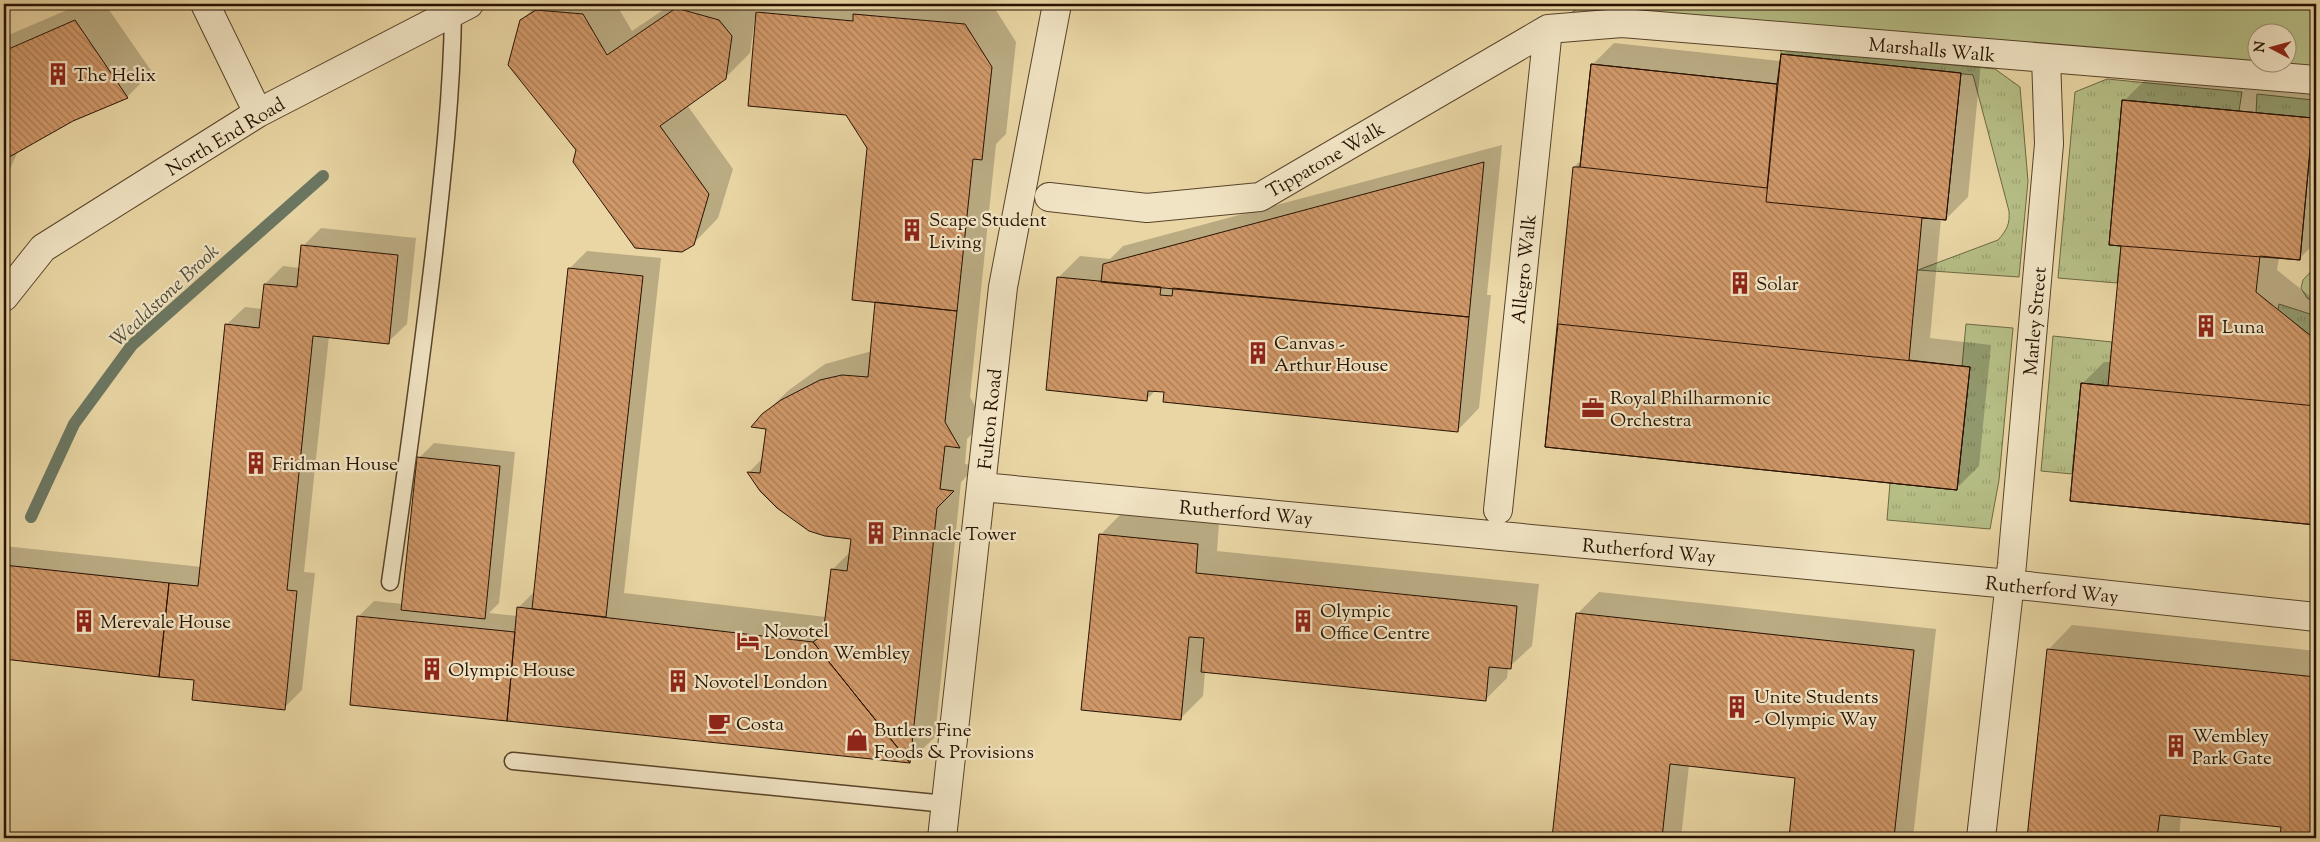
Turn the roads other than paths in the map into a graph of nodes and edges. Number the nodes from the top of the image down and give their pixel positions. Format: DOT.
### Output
graph roads {
  1 [pos="205,4"];
  2 [pos="1057,4"];
  3 [pos="461,8"];
  4 [pos="1548,28"];
  5 [pos="2046,58"];
  6 [pos="2316,80"];
  7 [pos="258,113"];
  8 [pos="1049,197"];
  9 [pos="4,297"];
  10 [pos="982,487"];
  11 [pos="1498,510"];
  12 [pos="390,582"];
  13 [pos="2009,584"];
  14 [pos="2316,617"];
  15 [pos="513,761"];
  16 [pos="946,804"];
  17 [pos="942,838"];
  18 [pos="1981,838"];
  1 -- 7 [label="street"];
  2 -- 10 [label="street, Fulton Road"];
  3 -- 7 [label="street, North End Road"];
  3 -- 12 [label="lane"];
  4 -- 5 [label="street, Marshalls Walk"];
  4 -- 8 [label="street, Tippatone Walk"];
  4 -- 11 [label="street, Allegro Walk"];
  5 -- 6 [label="street, Marshalls Walk"];
  5 -- 13 [label="street, Marley Street"];
  7 -- 9 [label="street, North End Road"];
  10 -- 13 [label="street, Rutherford Way"];
  10 -- 16 [label="street, Fulton Road"];
  13 -- 14 [label="street, Rutherford Way"];
  13 -- 18 [label="street, Marley Street"];
  15 -- 16 [label="lane"];
  16 -- 17 [label="street, Fulton Road"];
}
